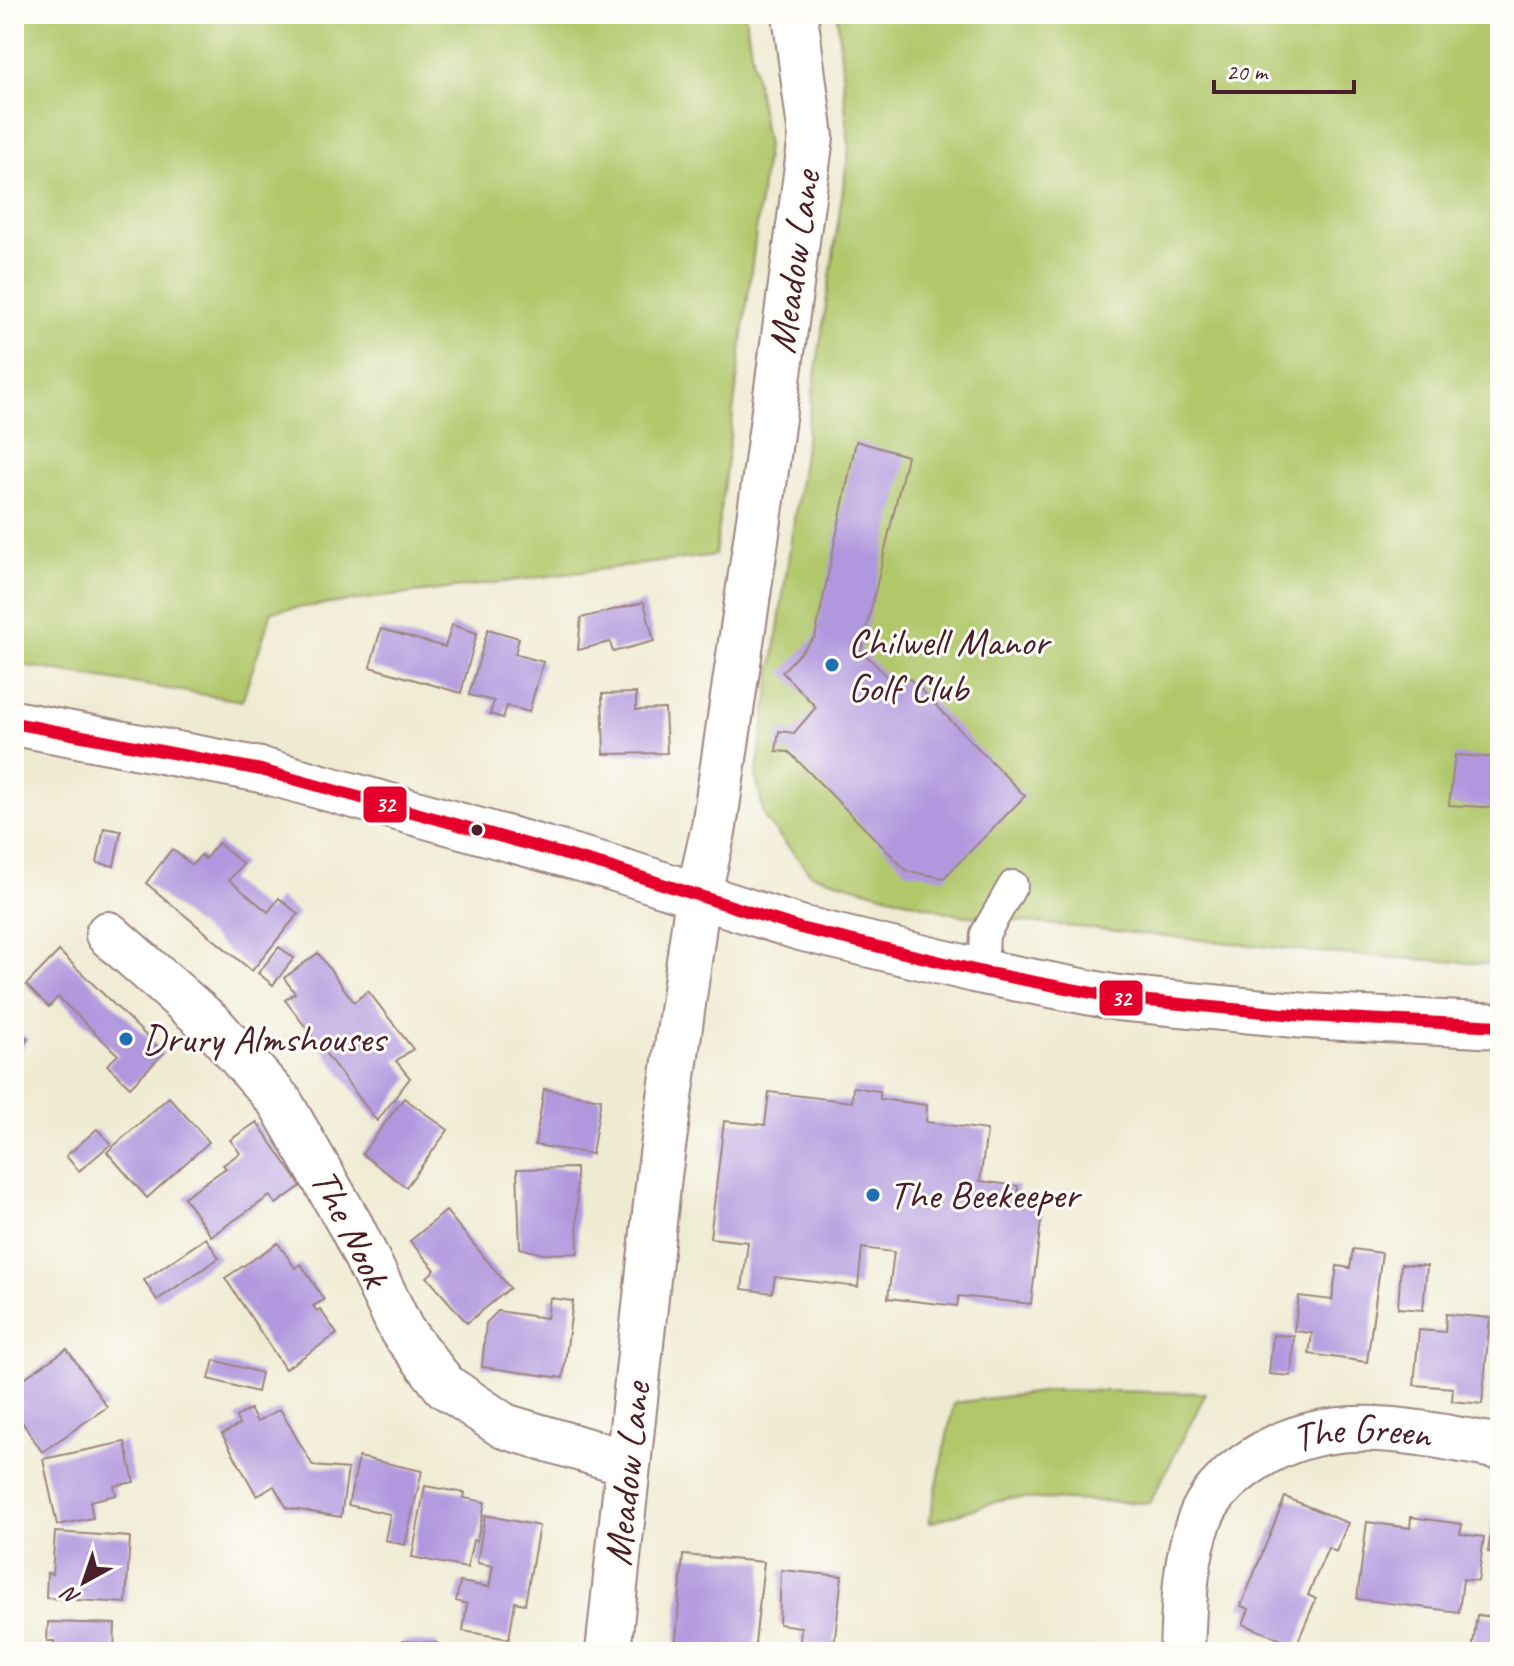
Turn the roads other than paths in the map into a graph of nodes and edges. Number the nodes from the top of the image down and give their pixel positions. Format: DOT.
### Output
graph roads {
  1 [pos="795,14"];
  2 [pos="14,723"];
  3 [pos="1013,885"];
  4 [pos="698,897"];
  5 [pos="108,934"];
  6 [pos="983,972"];
  7 [pos="1500,1026"];
  8 [pos="1500,1447"];
  9 [pos="628,1463"];
  10 [pos="608,1652"];
  11 [pos="1182,1652"];
  1 -- 4 [label="street, Meadow Lane"];
  2 -- 4 [label="street"];
  3 -- 6 [label="lane"];
  4 -- 6 [label="street"];
  4 -- 9 [label="street, Meadow Lane"];
  5 -- 9 [label="street, The Nook"];
  6 -- 7 [label="street"];
  8 -- 11 [label="street, The Green"];
  9 -- 10 [label="street, Meadow Lane"];
}
